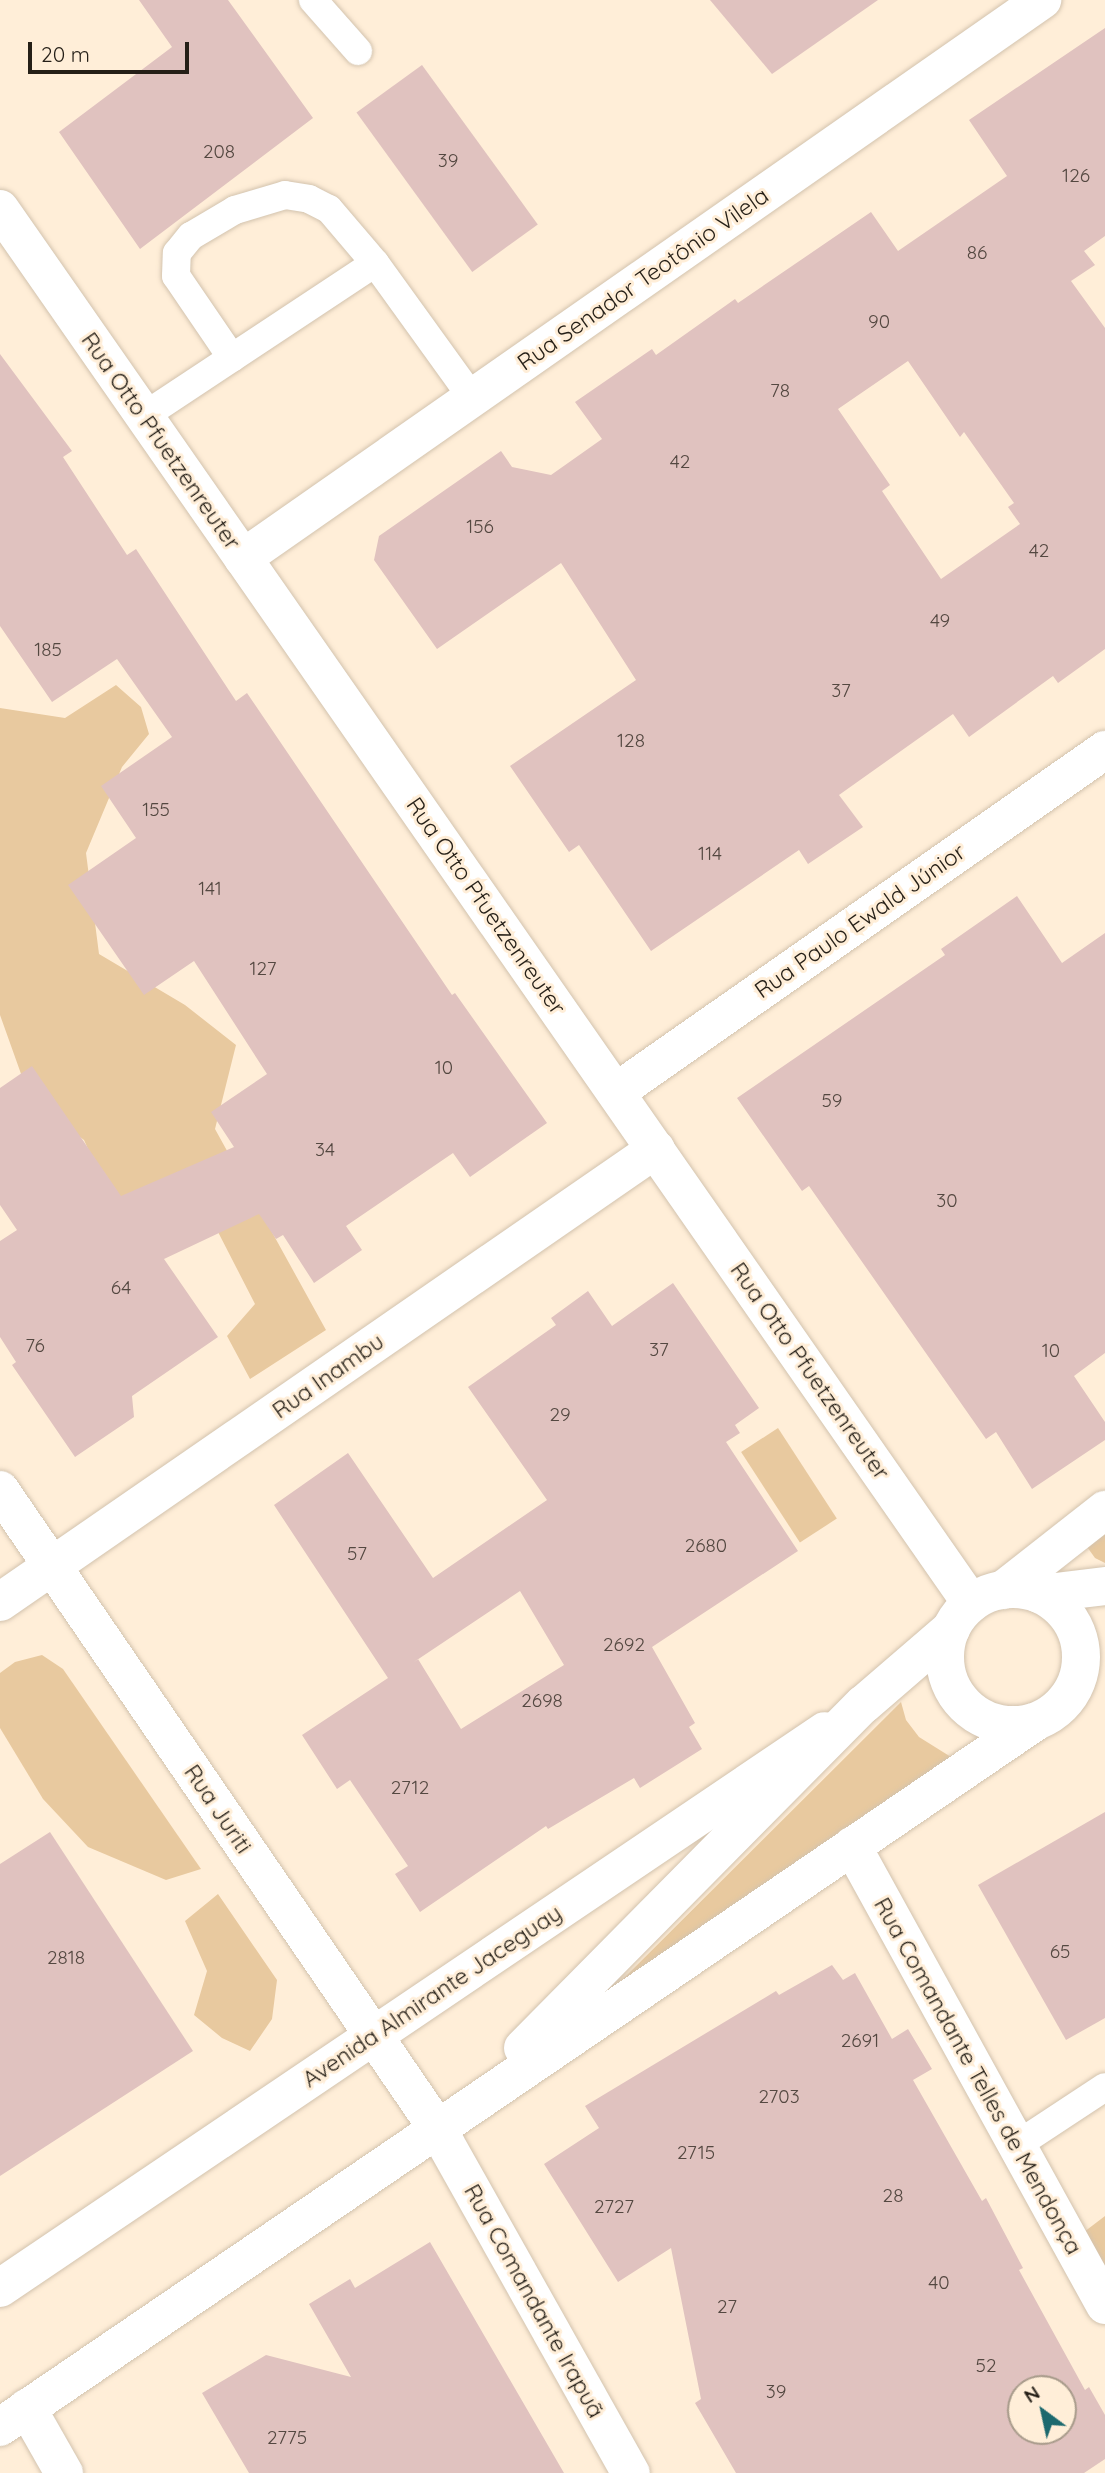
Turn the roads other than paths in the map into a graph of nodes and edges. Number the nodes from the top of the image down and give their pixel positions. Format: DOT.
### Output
graph roads {
  1 [pos="313,0"];
  2 [pos="1042,0"];
  3 [pos="358,51"];
  4 [pos="0,209"];
  5 [pos="375,263"];
  6 [pos="232,358"];
  7 [pos="472,398"];
  8 [pos="144,416"];
  9 [pos="243,558"];
  10 [pos="1105,750"];
  11 [pos="616,1092"];
  12 [pos="656,1149"];
  13 [pos="0,1490"];
  14 [pos="1105,1510"];
  15 [pos="52,1566"];
  16 [pos="1105,1586"];
  17 [pos="0,1602"];
  18 [pos="991,1604"];
  19 [pos="1105,1673"];
  20 [pos="1067,1699"];
  21 [pos="864,1704"];
  22 [pos="1035,1722"];
  23 [pos="852,1846"];
  24 [pos="373,2036"];
  25 [pos="1105,2087"];
  26 [pos="437,2128"];
  27 [pos="1017,2146"];
  28 [pos="0,2288"];
  29 [pos="1105,2305"];
  30 [pos="13,2418"];
  31 [pos="64,2473"];
  32 [pos="631,2473"];
  1 -- 3 [label="lane"];
  2 -- 7 [label="street, Rua Senador Teotônio Vilela"];
  4 -- 8 [label="street, Rua Otto Pfuetzenreuter"];
  5 -- 6 [label="lane"];
  5 -- 6 [label="lane"];
  5 -- 7 [label="lane"];
  6 -- 8 [label="lane"];
  7 -- 9 [label="street, Rua Senador Teotônio Vilela"];
  8 -- 9 [label="street, Rua Otto Pfuetzenreuter"];
  9 -- 11 [label="street, Rua Otto Pfuetzenreuter"];
  10 -- 11 [label="street, Rua Paulo Ewald Júnior"];
  11 -- 12 [label="street, Rua Otto Pfuetzenreuter"];
  12 -- 15 [label="street, Rua Inambu"];
  12 -- 18 [label="street, Rua Otto Pfuetzenreuter"];
  13 -- 15 [label="street, Rua Juriti"];
  14 -- 18 [label="street, Avenida Almirante Jaceguay"];
  15 -- 17 [label="street, Rua Inambu"];
  15 -- 24 [label="street, Rua Juriti"];
  16 -- 18 [label="street"];
  18 -- 20 [label="street"];
  18 -- 21 [label="street, Avenida Almirante Jaceguay"];
  18 -- 22 [label="street"];
  19 -- 20 [label="street"];
  20 -- 22 [label="street"];
  21 -- 24 [label="street, Avenida Almirante Jaceguay"];
  21 -- 26 [label="street, Avenida Almirante Jaceguay"];
  22 -- 23 [label="street, Avenida Almirante Jaceguay"];
  23 -- 26 [label="street, Avenida Almirante Jaceguay"];
  23 -- 27 [label="street, Rua Comandante Telles de Mendonça"];
  24 -- 26 [label="street, Rua Juriti"];
  24 -- 28 [label="street, Avenida Almirante Jaceguay"];
  25 -- 27 [label="lane"];
  26 -- 30 [label="street, Avenida Almirante Jaceguay"];
  26 -- 32 [label="street, Rua Comandante Irapuã"];
  27 -- 29 [label="street, Rua Comandante Telles de Mendonça"];
  30 -- 31 [label="street"];
}
